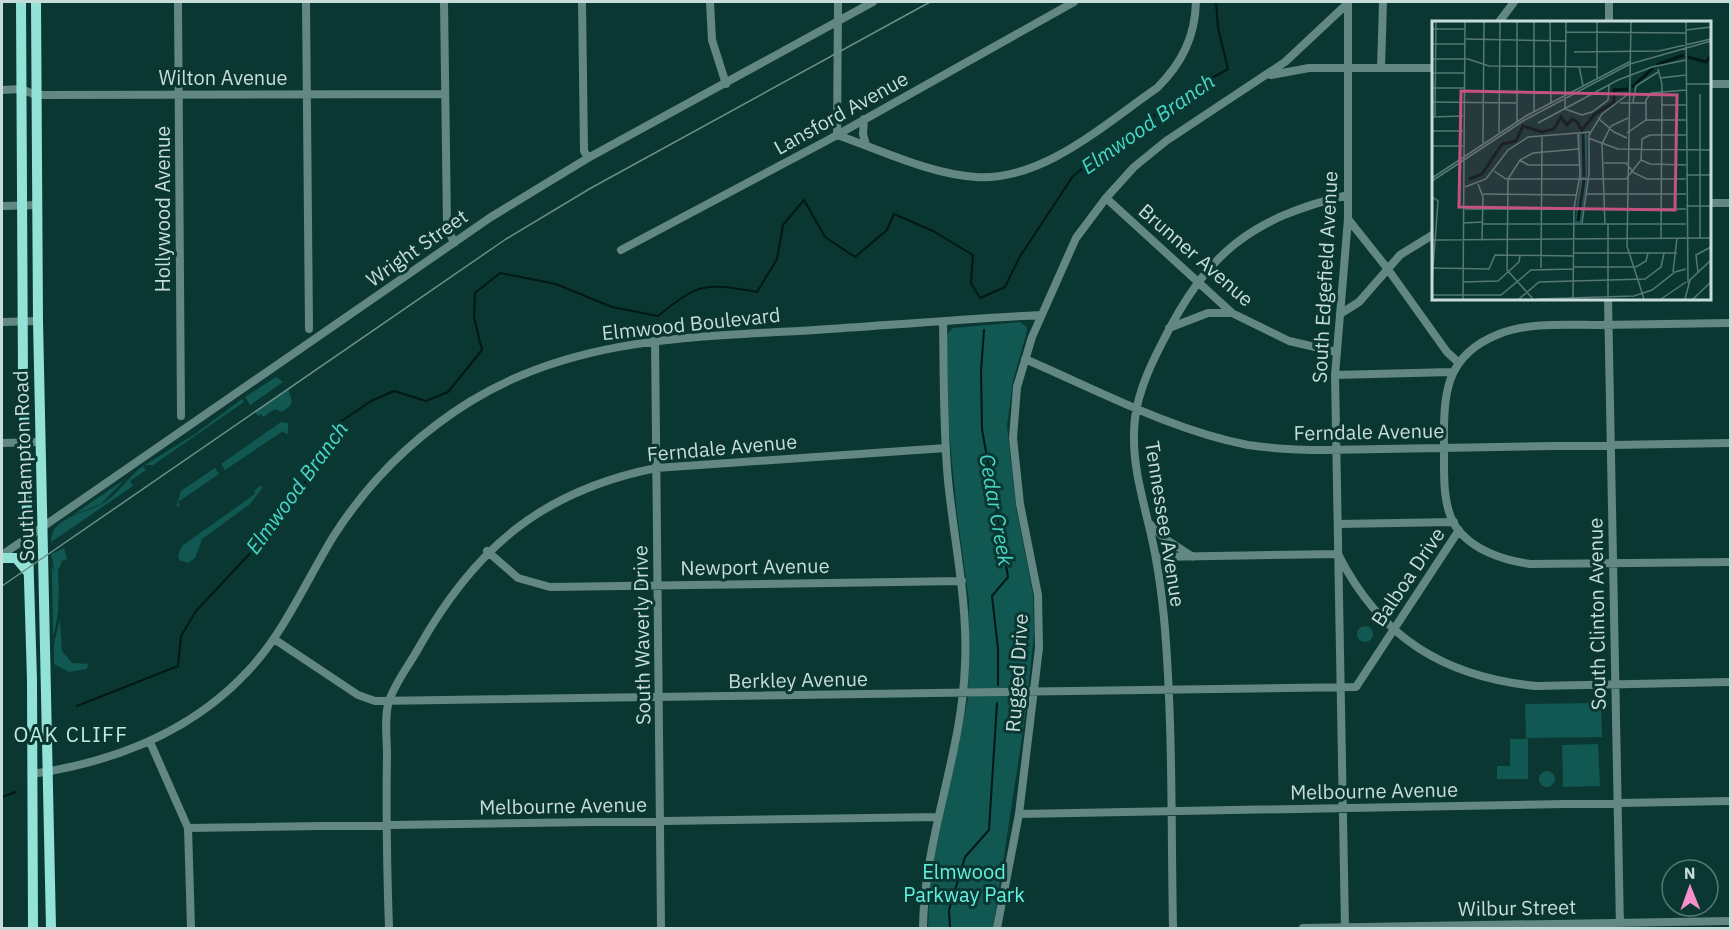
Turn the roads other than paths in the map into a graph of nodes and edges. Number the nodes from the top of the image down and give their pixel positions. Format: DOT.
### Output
graph roads {
  1 [pos="21,2"];
  2 [pos="36,2"];
  3 [pos="178,2"];
  4 [pos="306,2"];
  5 [pos="444,2"];
  6 [pos="582,2"];
  7 [pos="710,2"];
  8 [pos="838,2"];
  9 [pos="873,2"];
  10 [pos="1074,2"];
  11 [pos="1196,2"];
  12 [pos="1348,2"];
  13 [pos="1383,2"];
  14 [pos="1514,2"];
  15 [pos="1609,2"];
  16 [pos="838,20"];
  17 [pos="1500,21"];
  18 [pos="1609,21"];
  19 [pos="1347,68"];
  20 [pos="1382,68"];
  21 [pos="1432,68"];
  22 [pos="1265,76"];
  23 [pos="726,84"];
  24 [pos="1711,84"];
  25 [pos="1731,84"];
  26 [pos="21,89"];
  27 [pos="2,90"];
  28 [pos="307,94"];
  29 [pos="445,94"];
  30 [pos="36,95"];
  31 [pos="179,95"];
  32 [pos="864,119"];
  33 [pos="837,135"];
  34 [pos="866,145"];
  35 [pos="588,158"];
  36 [pos="1348,195"];
  37 [pos="1106,198"];
  38 [pos="1711,203"];
  39 [pos="1731,203"];
  40 [pos="38,205"];
  41 [pos="2,206"];
  42 [pos="22,206"];
  43 [pos="1348,219"];
  44 [pos="1432,235"];
  45 [pos="454,243"];
  46 [pos="621,250"];
  47 [pos="1387,268"];
  48 [pos="1197,282"];
  49 [pos="1608,300"];
  50 [pos="1232,313"];
  51 [pos="1340,314"];
  52 [pos="1040,315"];
  53 [pos="24,321"];
  54 [pos="38,321"];
  55 [pos="2,322"];
  56 [pos="943,322"];
  57 [pos="1731,323"];
  58 [pos="1608,325"];
  59 [pos="1169,328"];
  60 [pos="309,329"];
  61 [pos="655,340"];
  62 [pos="1337,352"];
  63 [pos="1025,359"];
  64 [pos="1459,363"];
  65 [pos="1452,372"];
  66 [pos="1335,375"];
  67 [pos="1137,407"];
  68 [pos="181,416"];
  69 [pos="2,442"];
  70 [pos="25,442"];
  71 [pos="40,442"];
  72 [pos="1731,443"];
  73 [pos="1611,445"];
  74 [pos="1444,447"];
  75 [pos="946,448"];
  76 [pos="1336,450"];
  77 [pos="656,468"];
  78 [pos="1148,522"];
  79 [pos="1338,524"];
  80 [pos="44,525"];
  81 [pos="1456,526"];
  82 [pos="27,537"];
  83 [pos="488,551"];
  84 [pos="1338,554"];
  85 [pos="2,556"];
  86 [pos="1156,557"];
  87 [pos="1194,557"];
  88 [pos="1731,562"];
  89 [pos="1613,565"];
  90 [pos="28,575"];
  91 [pos="963,581"];
  92 [pos="658,585"];
  93 [pos="1393,629"];
  94 [pos="274,639"];
  95 [pos="32,680"];
  96 [pos="47,681"];
  97 [pos="1731,682"];
  98 [pos="1614,684"];
  99 [pos="1341,687"];
  100 [pos="1170,690"];
  101 [pos="1034,693"];
  102 [pos="964,694"];
  103 [pos="659,698"];
  104 [pos="388,701"];
  105 [pos="150,742"];
  106 [pos="47,771"];
  107 [pos="32,774"];
  108 [pos="1731,801"];
  109 [pos="1617,803"];
  110 [pos="1342,808"];
  111 [pos="1172,811"];
  112 [pos="1018,814"];
  113 [pos="938,818"];
  114 [pos="661,821"];
  115 [pos="386,825"];
  116 [pos="188,828"];
  117 [pos="48,838"];
  118 [pos="32,839"];
  119 [pos="1731,921"];
  120 [pos="1620,926"];
  121 [pos="33,928"];
  122 [pos="51,928"];
  123 [pos="191,928"];
  124 [pos="389,928"];
  125 [pos="662,928"];
  126 [pos="923,928"];
  127 [pos="998,928"];
  128 [pos="1173,928"];
  129 [pos="1304,928"];
  130 [pos="1345,928"];
  1 -- 26 [label="main road, South Hampton Road"];
  2 -- 30 [label="main road, South Hampton Road"];
  3 -- 31 [label="street, Hollywood Avenue"];
  4 -- 28 [label="street"];
  5 -- 29 [label="street"];
  6 -- 35 [label="street"];
  7 -- 23 [label="street"];
  8 -- 16 [label="street"];
  9 -- 16 [label="street, Wright Street"];
  10 -- 32 [label="street, Lansford Avenue"];
  11 -- 34 [label="street"];
  12 -- 19 [label="street, South Edgefield Avenue"];
  12 -- 22 [label="street"];
  13 -- 20 [label="street"];
  14 -- 17 [label="street"];
  15 -- 18 [label="street"];
  16 -- 23 [label="street, Wright Street"];
  16 -- 33 [label="street"];
  19 -- 20 [label="street"];
  19 -- 22 [label="street"];
  19 -- 36 [label="street, South Edgefield Avenue"];
  20 -- 21 [label="street"];
  22 -- 37 [label="street"];
  23 -- 35 [label="street, Wright Street"];
  24 -- 25 [label="street"];
  26 -- 27 [label="street, Wilton Avenue"];
  26 -- 30 [label="street, Wilton Avenue"];
  26 -- 42 [label="main road, South Hampton Road"];
  28 -- 29 [label="street, Wilton Avenue"];
  28 -- 31 [label="street, Wilton Avenue"];
  28 -- 60 [label="street"];
  29 -- 45 [label="street"];
  30 -- 31 [label="street, Wilton Avenue"];
  30 -- 40 [label="main road, South Hampton Road"];
  31 -- 68 [label="street, Hollywood Avenue"];
  32 -- 33 [label="street, Lansford Avenue"];
  32 -- 34 [label="street"];
  33 -- 34 [label="street"];
  33 -- 46 [label="street, Lansford Avenue"];
  35 -- 45 [label="street, Wright Street"];
  36 -- 43 [label="street, South Edgefield Avenue"];
  36 -- 48 [label="street, Tennessee Avenue"];
  37 -- 48 [label="street, Brunner Avenue"];
  37 -- 52 [label="street"];
  38 -- 39 [label="street"];
  40 -- 42 [label="street"];
  40 -- 54 [label="main road, South Hampton Road"];
  41 -- 42 [label="street"];
  42 -- 53 [label="main road, South Hampton Road"];
  43 -- 47 [label="street"];
  43 -- 51 [label="street, South Edgefield Avenue"];
  44 -- 47 [label="street"];
  45 -- 80 [label="street, Wright Street"];
  47 -- 51 [label="street"];
  47 -- 64 [label="street"];
  48 -- 50 [label="street, Brunner Avenue"];
  48 -- 59 [label="street, Tennessee Avenue"];
  49 -- 58 [label="street, South Clinton Avenue"];
  50 -- 59 [label="street"];
  50 -- 62 [label="street, Brunner Avenue"];
  51 -- 62 [label="street, South Edgefield Avenue"];
  52 -- 56 [label="street, Elmwood Boulevard"];
  52 -- 63 [label="street, Rugged Drive"];
  53 -- 54 [label="street"];
  53 -- 55 [label="street"];
  53 -- 70 [label="main road, South Hampton Road"];
  54 -- 71 [label="main road, South Hampton Road"];
  56 -- 61 [label="street, Elmwood Boulevard"];
  56 -- 75 [label="street"];
  57 -- 58 [label="street"];
  58 -- 64 [label="street"];
  58 -- 73 [label="street, South Clinton Avenue"];
  59 -- 67 [label="street, Tennessee Avenue"];
  61 -- 77 [label="street, South Waverly Drive"];
  61 -- 94 [label="street, Elmwood Boulevard"];
  62 -- 66 [label="street, South Edgefield Avenue"];
  63 -- 67 [label="street, Ferndale Avenue"];
  63 -- 101 [label="street, Rugged Drive"];
  64 -- 65 [label="street, Balboa Drive"];
  65 -- 66 [label="street"];
  65 -- 74 [label="street, Balboa Drive"];
  66 -- 76 [label="street, South Edgefield Avenue"];
  67 -- 76 [label="street, Ferndale Avenue"];
  67 -- 78 [label="street, Tennessee Avenue"];
  69 -- 70 [label="street"];
  70 -- 71 [label="street"];
  70 -- 82 [label="main road, South Hampton Road"];
  71 -- 80 [label="main road, South Hampton Road"];
  72 -- 73 [label="street, Ferndale Avenue"];
  73 -- 74 [label="street, Ferndale Avenue"];
  73 -- 89 [label="street, South Clinton Avenue"];
  74 -- 76 [label="street, Ferndale Avenue"];
  74 -- 81 [label="street, Balboa Drive"];
  75 -- 77 [label="street, Ferndale Avenue"];
  75 -- 91 [label="street"];
  76 -- 79 [label="street, South Edgefield Avenue"];
  77 -- 83 [label="street, Ferndale Avenue"];
  77 -- 92 [label="street, South Waverly Drive"];
  78 -- 86 [label="street, Tennessee Avenue"];
  78 -- 87 [label="street"];
  79 -- 81 [label="street"];
  79 -- 84 [label="street, South Edgefield Avenue"];
  80 -- 82 [label="street, Wright Street"];
  80 -- 96 [label="main road, South Hampton Road"];
  81 -- 89 [label="street"];
  81 -- 93 [label="street, Balboa Drive"];
  82 -- 85 [label="street, Wright Street"];
  82 -- 90 [label="main road, South Hampton Road"];
  83 -- 92 [label="street, Newport Avenue"];
  83 -- 104 [label="street, Ferndale Avenue"];
  84 -- 87 [label="street"];
  84 -- 93 [label="street, South Edgefield Avenue"];
  84 -- 99 [label="street, South Edgefield Avenue"];
  85 -- 90 [label="main road"];
  86 -- 87 [label="street"];
  86 -- 100 [label="street, Tennessee Avenue"];
  88 -- 89 [label="street"];
  89 -- 98 [label="street, South Clinton Avenue"];
  90 -- 95 [label="main road, South Hampton Road"];
  91 -- 92 [label="street, Newport Avenue"];
  91 -- 102 [label="street"];
  92 -- 103 [label="street, South Waverly Drive"];
  93 -- 98 [label="street"];
  93 -- 99 [label="street, Balboa Drive"];
  94 -- 104 [label="street, Berkley Avenue"];
  94 -- 105 [label="street, Elmwood Boulevard"];
  95 -- 96 [label="main road"];
  95 -- 107 [label="main road, South Hampton Road"];
  96 -- 106 [label="main road, South Hampton Road"];
  97 -- 98 [label="street"];
  98 -- 109 [label="street, South Clinton Avenue"];
  99 -- 100 [label="street, Berkley Avenue"];
  99 -- 110 [label="street, South Edgefield Avenue"];
  100 -- 101 [label="street, Berkley Avenue"];
  100 -- 111 [label="street, Tennessee Avenue"];
  101 -- 102 [label="street, Berkley Avenue"];
  101 -- 112 [label="street, Rugged Drive"];
  102 -- 103 [label="street, Berkley Avenue"];
  102 -- 113 [label="street"];
  103 -- 104 [label="street, Berkley Avenue"];
  103 -- 114 [label="street, South Waverly Drive"];
  104 -- 115 [label="street"];
  105 -- 106 [label="street, Elmwood Boulevard"];
  105 -- 116 [label="street"];
  106 -- 107 [label="street, Elmwood Boulevard"];
  106 -- 117 [label="main road, South Hampton Road"];
  107 -- 118 [label="main road, South Hampton Road"];
  108 -- 109 [label="street, Melbourne Avenue"];
  109 -- 110 [label="street, Melbourne Avenue"];
  109 -- 120 [label="street, South Clinton Avenue"];
  110 -- 111 [label="street, Melbourne Avenue"];
  110 -- 130 [label="street, South Edgefield Avenue"];
  111 -- 112 [label="street, Melbourne Avenue"];
  111 -- 128 [label="street, Tennessee Avenue"];
  112 -- 127 [label="street, Rugged Drive"];
  113 -- 114 [label="street, Melbourne Avenue"];
  113 -- 126 [label="street"];
  114 -- 115 [label="street, Melbourne Avenue"];
  114 -- 125 [label="street, South Waverly Drive"];
  115 -- 116 [label="street, Melbourne Avenue"];
  115 -- 124 [label="street"];
  116 -- 123 [label="street"];
  117 -- 118 [label="main road"];
  117 -- 122 [label="main road, South Hampton Road"];
  118 -- 121 [label="main road, South Hampton Road"];
  119 -- 120 [label="street, Wilbur Street"];
  120 -- 130 [label="street, Wilbur Street"];
  129 -- 130 [label="street, Wilbur Street"];
}
